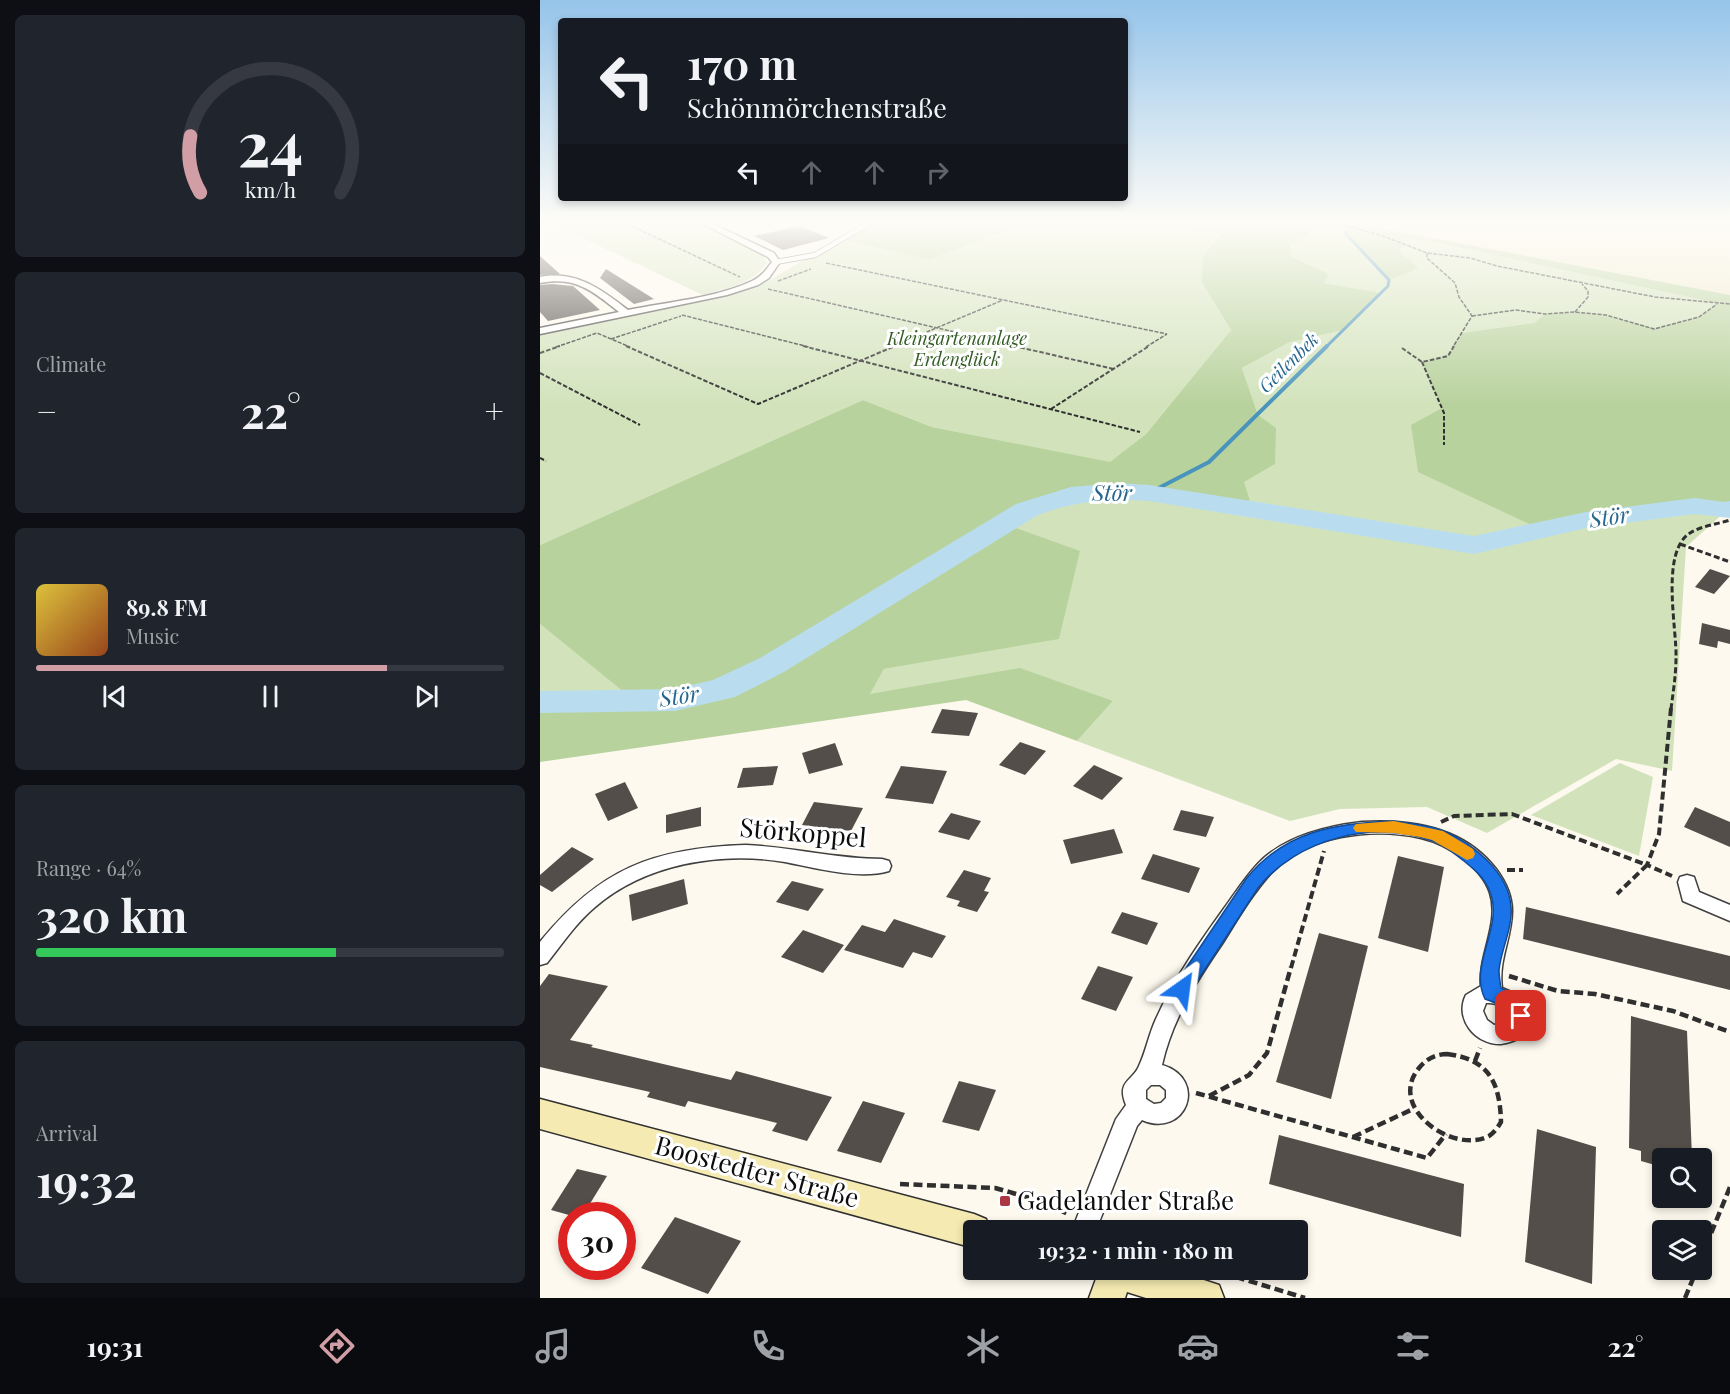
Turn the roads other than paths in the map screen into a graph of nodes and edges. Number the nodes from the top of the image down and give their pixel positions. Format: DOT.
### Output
graph roads {
  1 [pos="578,283"];
  2 [pos="756,283"];
  3 [pos="627,314"];
  4 [pos="540,331"];
  5 [pos="882,866"];
  6 [pos="1687,882"];
  7 [pos="1730,914"];
  8 [pos="540,957"];
  9 [pos="1492,994"];
  10 [pos="1148,1075"];
  11 [pos="1139,1108"];
  12 [pos="540,1114"];
  13 [pos="1087,1220"];
  14 [pos="963,1228"];
  15 [pos="1116,1280"];
  16 [pos="1206,1298"];
  1 -- 3 [label="street"];
  2 -- 3 [label="street"];
  3 -- 4 [label="street"];
  5 -- 8 [label="street, Störkoppel"];
  6 -- 7 [label="street"];
  9 -- 9 [label="street"];
  9 -- 10 [label="street"];
  10 -- 11 [label="street"];
  10 -- 11 [label="street"];
  11 -- 13 [label="street"];
  12 -- 14 [label="street, Boostedter Straße"];
  15 -- 16 [label="street"];
}
